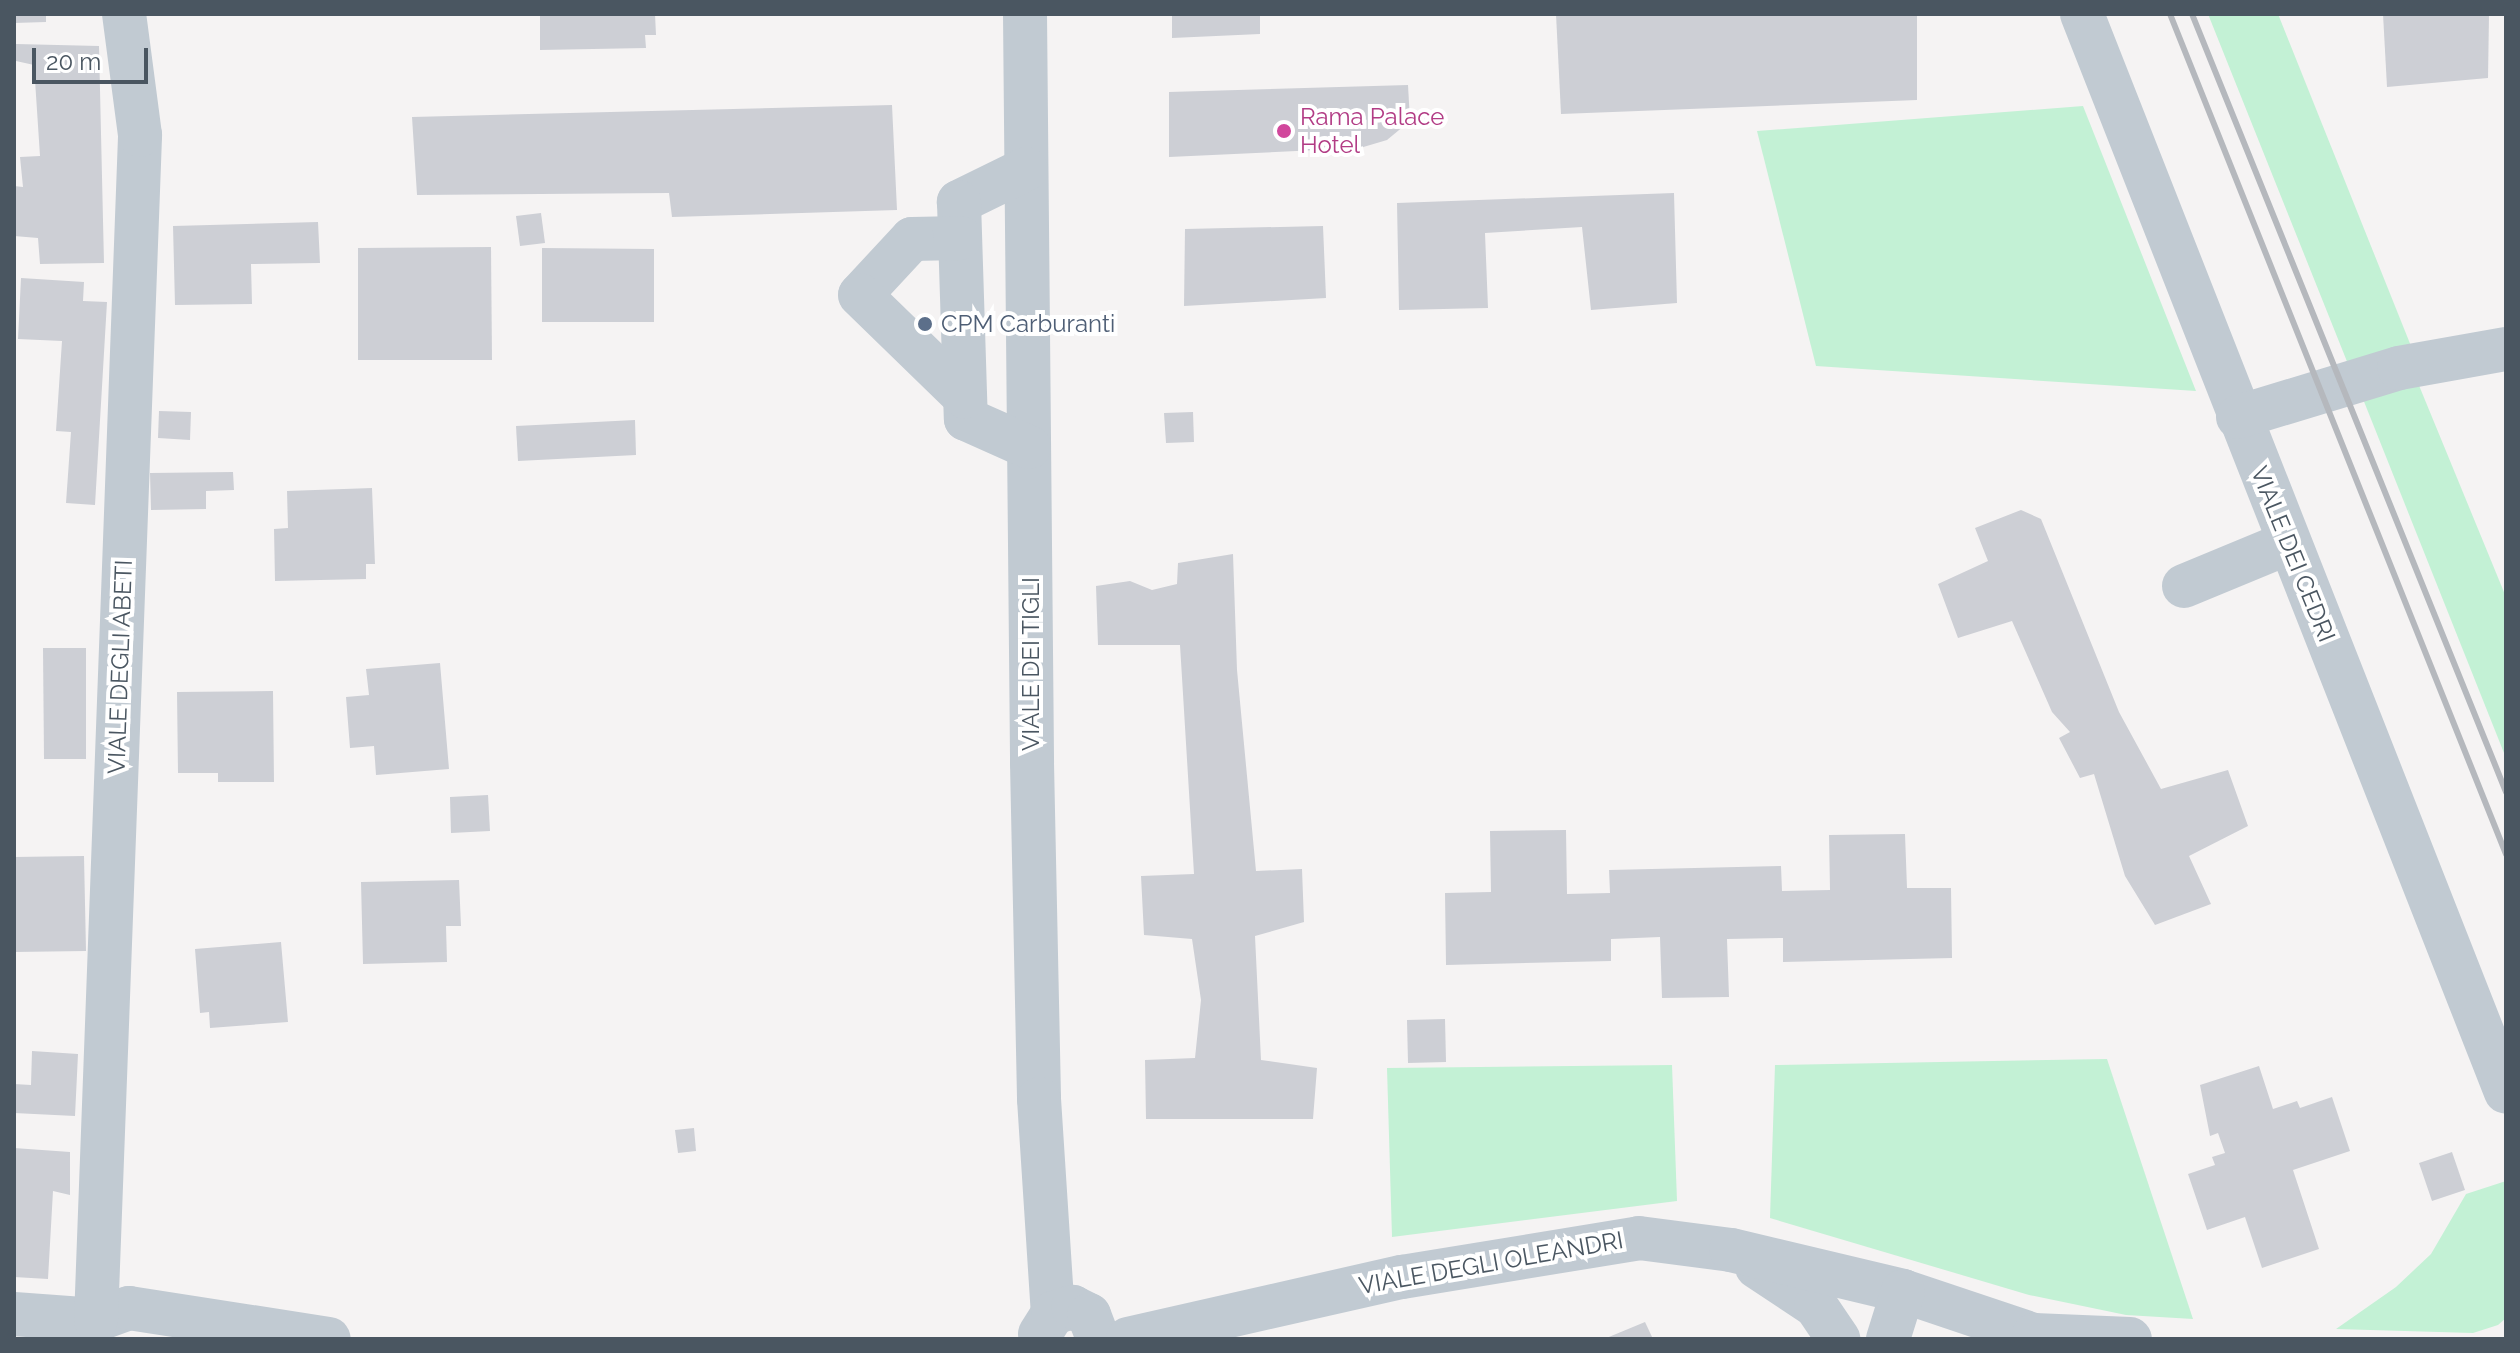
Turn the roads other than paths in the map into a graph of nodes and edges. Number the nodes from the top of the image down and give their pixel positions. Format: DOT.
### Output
graph roads {
  1 [pos="124,14"];
  2 [pos="1025,14"];
  3 [pos="2082,14"];
  4 [pos="1026,169"];
  5 [pos="960,238"];
  6 [pos="2506,349"];
  7 [pos="965,397"];
  8 [pos="2238,417"];
  9 [pos="1029,447"];
  10 [pos="2288,543"];
  11 [pos="2184,586"];
  12 [pos="2506,1092"];
  13 [pos="1731,1250"];
  14 [pos="1909,1293"];
  15 [pos="14,1314"];
  16 [pos="96,1320"];
  17 [pos="1045,1326"];
  18 [pos="2031,1337"];
  19 [pos="329,1339"];
  20 [pos="1098,1339"];
  21 [pos="1128,1339"];
  22 [pos="1838,1339"];
  23 [pos="1888,1339"];
  24 [pos="1922,1339"];
  25 [pos="2130,1339"];
  1 -- 16 [label="street, VIALE DEGLI ABETI"];
  2 -- 4 [label="street, VIALE DEI TIGLI"];
  3 -- 8 [label="street, VIALE DEI CEDRI"];
  4 -- 5 [label="street"];
  4 -- 9 [label="street, VIALE DEI TIGLI"];
  5 -- 7 [label="street"];
  5 -- 7 [label="street"];
  6 -- 8 [label="street"];
  7 -- 9 [label="street"];
  8 -- 10 [label="street, VIALE DEI CEDRI"];
  9 -- 17 [label="street, VIALE DEI TIGLI"];
  10 -- 11 [label="street"];
  10 -- 12 [label="street, VIALE DEI CEDRI"];
  13 -- 14 [label="street, VIALE DEGLI OLEANDRI"];
  13 -- 21 [label="street, VIALE DEGLI OLEANDRI"];
  13 -- 22 [label="street"];
  14 -- 18 [label="street, VIALE DEGLI OLEANDRI"];
  14 -- 23 [label="street"];
  14 -- 24 [label="street"];
  15 -- 16 [label="street"];
  16 -- 19 [label="street"];
  17 -- 20 [label="street"];
  18 -- 25 [label="street, VIALE DEGLI OLEANDRI"];
}
